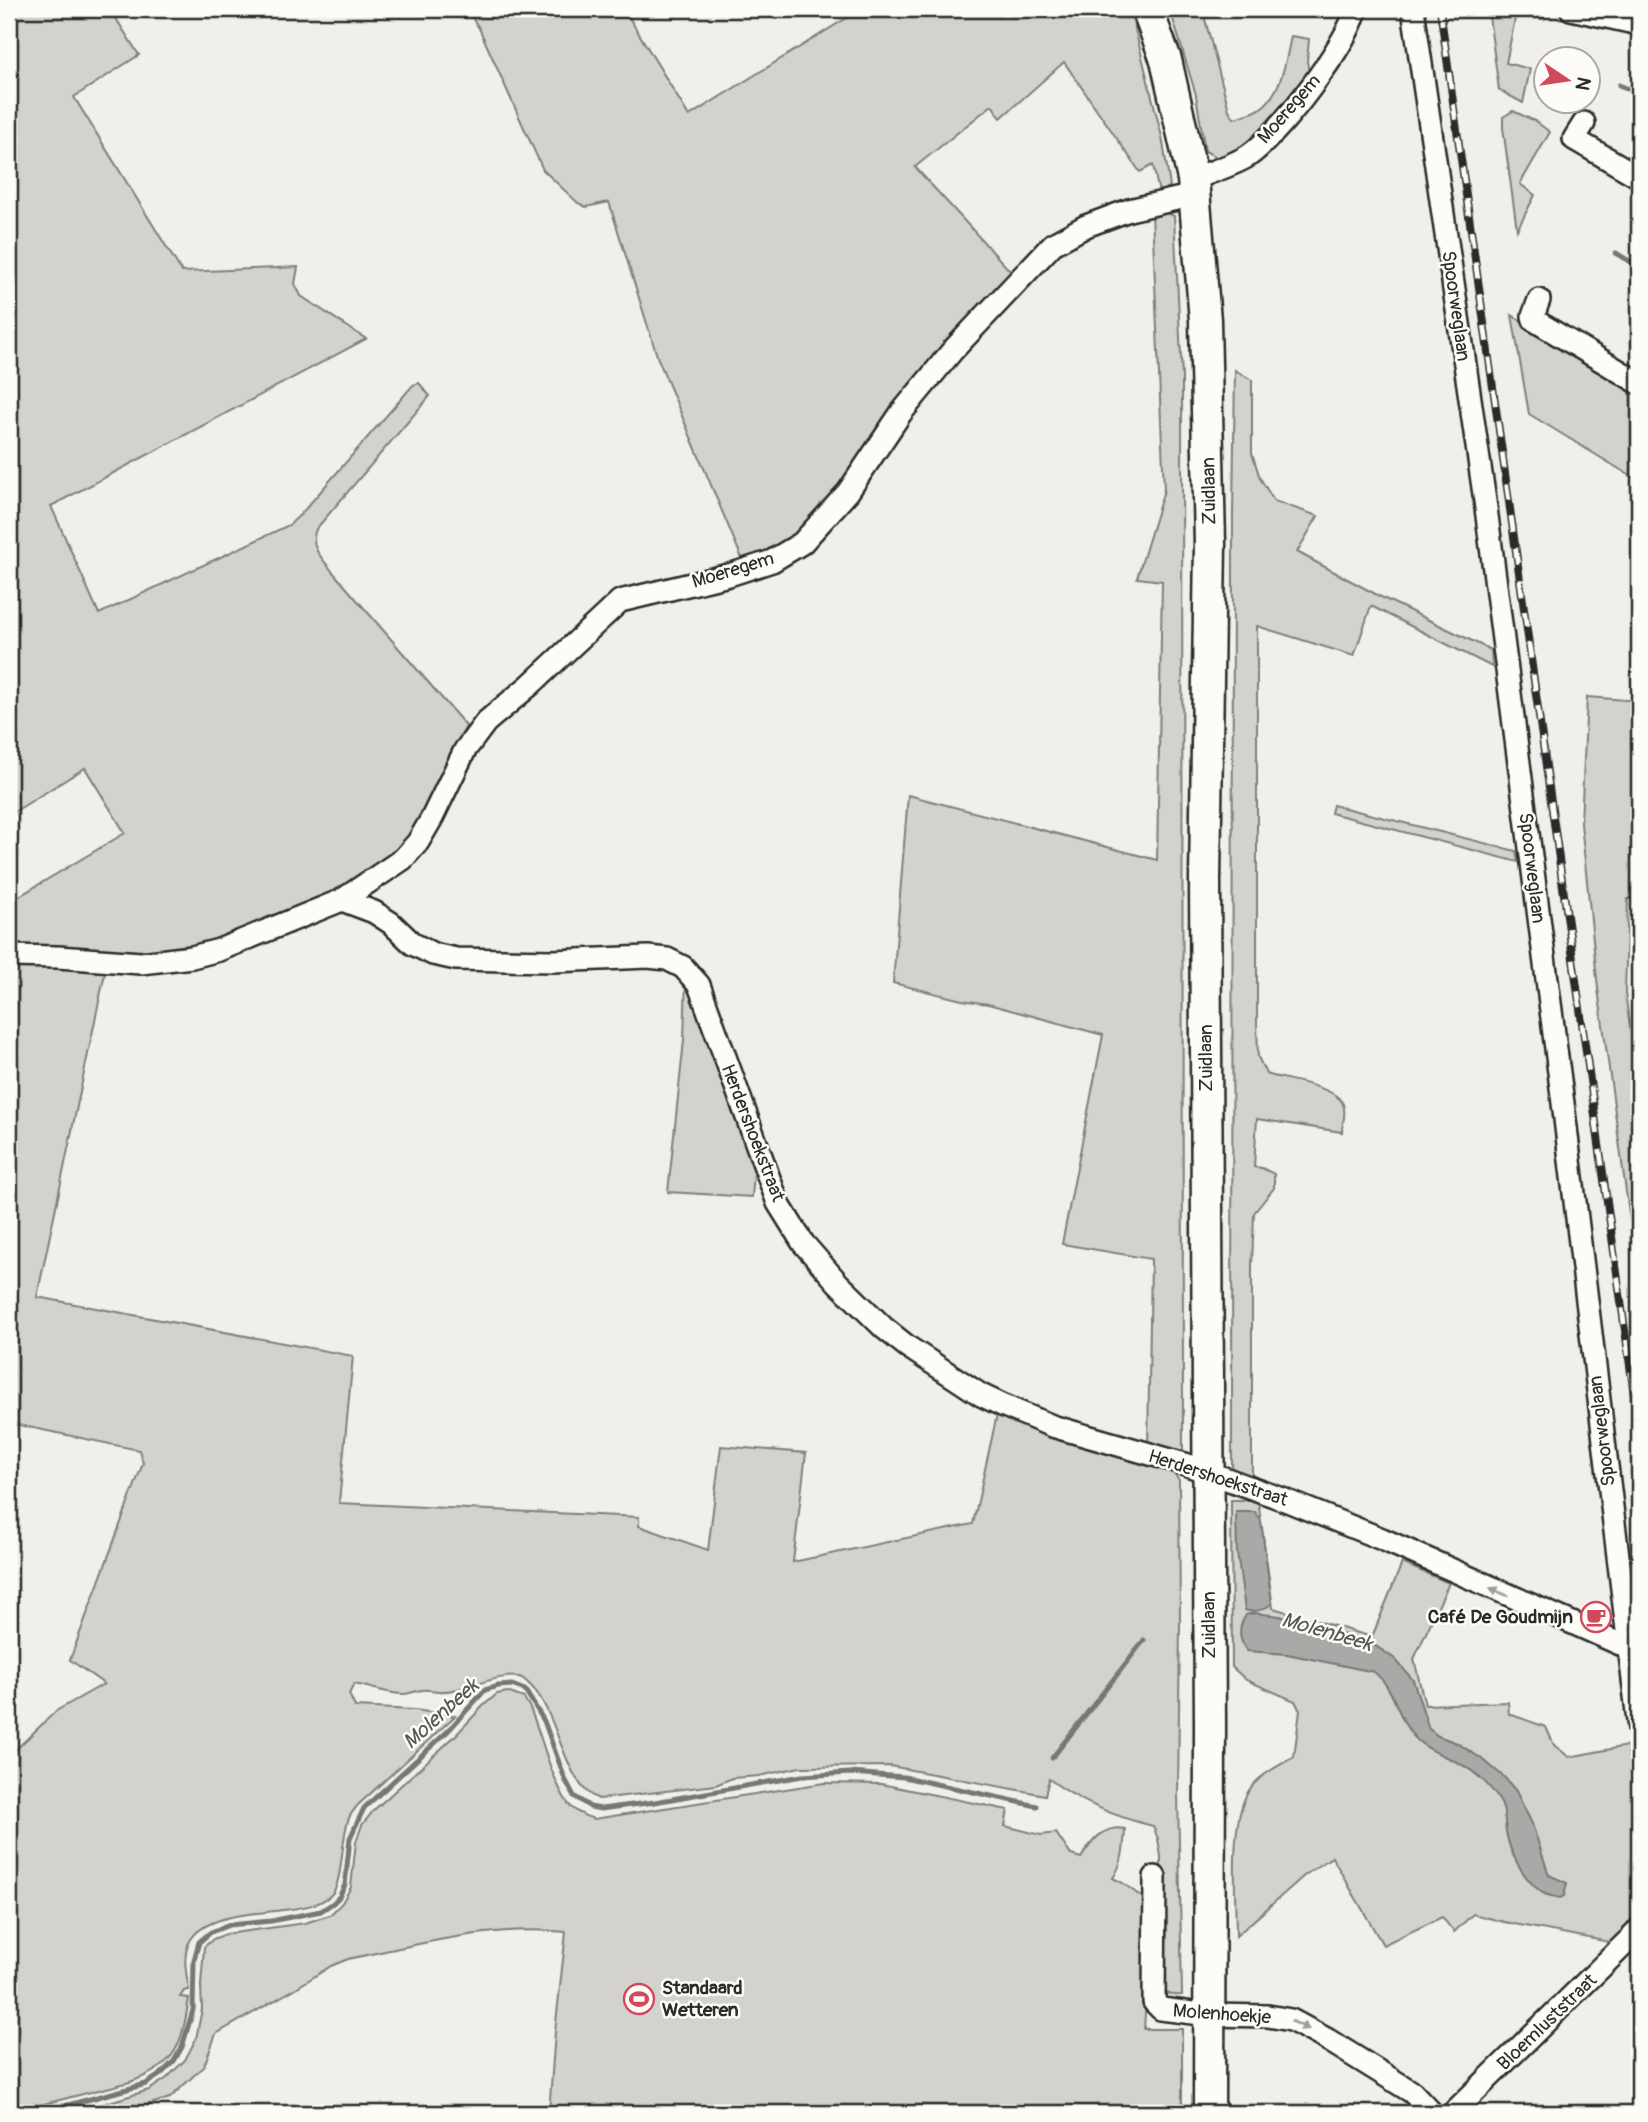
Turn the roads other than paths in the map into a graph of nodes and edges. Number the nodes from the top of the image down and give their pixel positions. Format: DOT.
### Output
graph roads {
  1 [pos="1147,9"];
  2 [pos="1356,9"];
  3 [pos="1413,9"];
  4 [pos="1570,9"];
  5 [pos="1639,24"];
  6 [pos="1584,123"];
  7 [pos="1639,177"];
  8 [pos="1193,187"];
  9 [pos="1539,300"];
  10 [pos="1639,383"];
  11 [pos="342,900"];
  12 [pos="9,956"];
  13 [pos="1208,1472"];
  14 [pos="1629,1648"];
  15 [pos="1637,1698"];
  16 [pos="1639,1729"];
  17 [pos="1155,1877"];
  18 [pos="1639,1930"];
  19 [pos="1209,2015"];
  20 [pos="1209,2113"];
  21 [pos="1432,2113"];
  22 [pos="1453,2113"];
  1 -- 8 [label="main road, Zuidlaan"];
  2 -- 8 [label="street, Moeregem"];
  3 -- 14 [label="street, Spoorweglaan"];
  4 -- 5 [label="street"];
  6 -- 7 [label="street"];
  8 -- 11 [label="street, Moeregem"];
  8 -- 13 [label="main road, Zuidlaan"];
  9 -- 10 [label="street"];
  11 -- 12 [label="street"];
  11 -- 13 [label="street, Herdershoekstraat"];
  14 -- 13 [label="street, Herdershoekstraat, one-way"];
  13 -- 19 [label="main road, Zuidlaan"];
  14 -- 15 [label="street, Spoorweglaan"];
  15 -- 16 [label="street, Spoorweglaan"];
  17 -- 19 [label="street, Molenhoekje"];
  18 -- 22 [label="street, Bloemluststraat"];
  19 -- 20 [label="main road, Zuidlaan"];
  19 -- 21 [label="street, Molenhoekje, one-way"];
}
